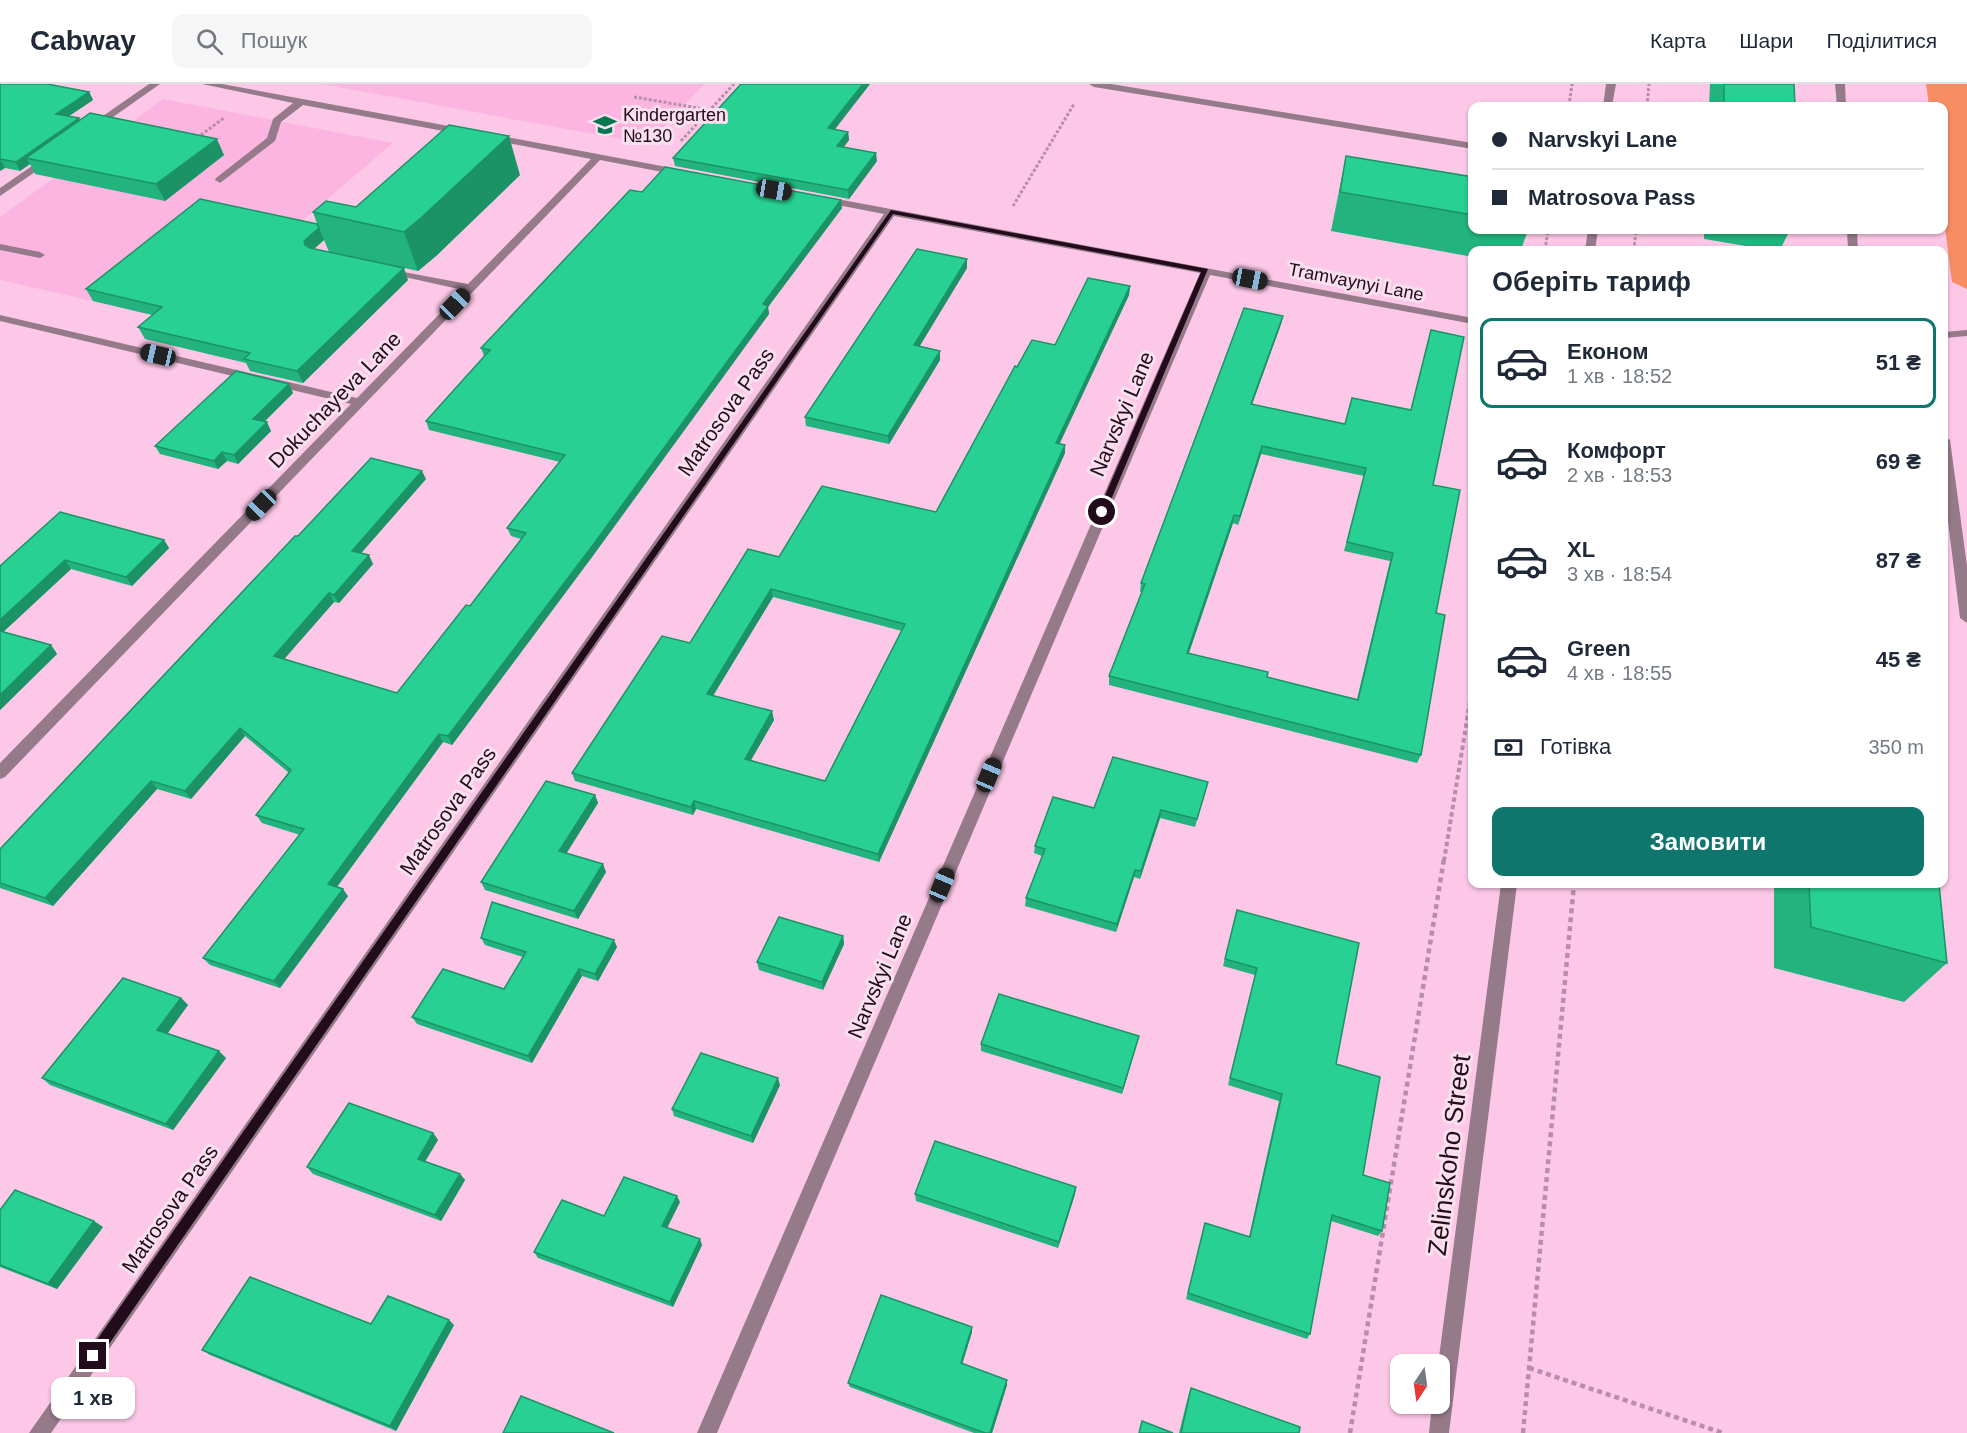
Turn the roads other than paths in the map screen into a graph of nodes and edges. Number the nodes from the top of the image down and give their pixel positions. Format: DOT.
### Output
graph roads {
  1 [pos="155,84"];
  2 [pos="207,84"];
  3 [pos="1094,84"];
  4 [pos="1611,84"];
  5 [pos="1840,84"];
  6 [pos="300,102"];
  7 [pos="1609,102"];
  8 [pos="1842,102"];
  9 [pos="455,130"];
  10 [pos="87,132"];
  11 [pos="447,138"];
  12 [pos="1468,145"];
  13 [pos="58,152"];
  14 [pos="598,157"];
  15 [pos="692,175"];
  16 [pos="220,180"];
  17 [pos="0,193"];
  18 [pos="809,197"];
  19 [pos="891,212"];
  20 [pos="0,247"];
  21 [pos="40,255"];
  22 [pos="371,267"];
  23 [pos="1206,271"];
  24 [pos="471,288"];
  25 [pos="0,318"];
  26 [pos="1468,320"];
  27 [pos="1967,333"];
  28 [pos="1948,335"];
  29 [pos="360,402"];
  30 [pos="1948,471"];
  31 [pos="1967,618"];
  32 [pos="6,758"];
  33 [pos="0,773"];
  34 [pos="1508,888"];
  35 [pos="39,1433"];
  36 [pos="707,1433"];
  37 [pos="1439,1433"];
  1 -- 10 [label="street"];
  2 -- 6 [label="street"];
  3 -- 12 [label="street"];
  4 -- 7 [label="street"];
  5 -- 8 [label="street"];
  6 -- 9 [label="street"];
  6 -- 16 [label="street"];
  9 -- 11 [label="street"];
  9 -- 14 [label="street"];
  13 -- 17 [label="street"];
  14 -- 15 [label="street"];
  14 -- 24 [label="street, Dokuchayeva Lane"];
  18 -- 19 [label="street, Tramvaynyi Lane"];
  19 -- 23 [label="street, Tramvaynyi Lane"];
  19 -- 35 [label="street, Matrosova Pass"];
  20 -- 21 [label="street"];
  22 -- 24 [label="street"];
  23 -- 26 [label="street, Tramvaynyi Lane"];
  23 -- 36 [label="street, Narvskyi Lane"];
  24 -- 29 [label="street, Dokuchayeva Lane"];
  25 -- 29 [label="street"];
  27 -- 28 [label="street"];
  29 -- 32 [label="street, Dokuchayeva Lane"];
  30 -- 31 [label="street"];
  32 -- 33 [label="street, Dokuchayeva Lane"];
  34 -- 37 [label="street, Zelinskoho Street"];
}
